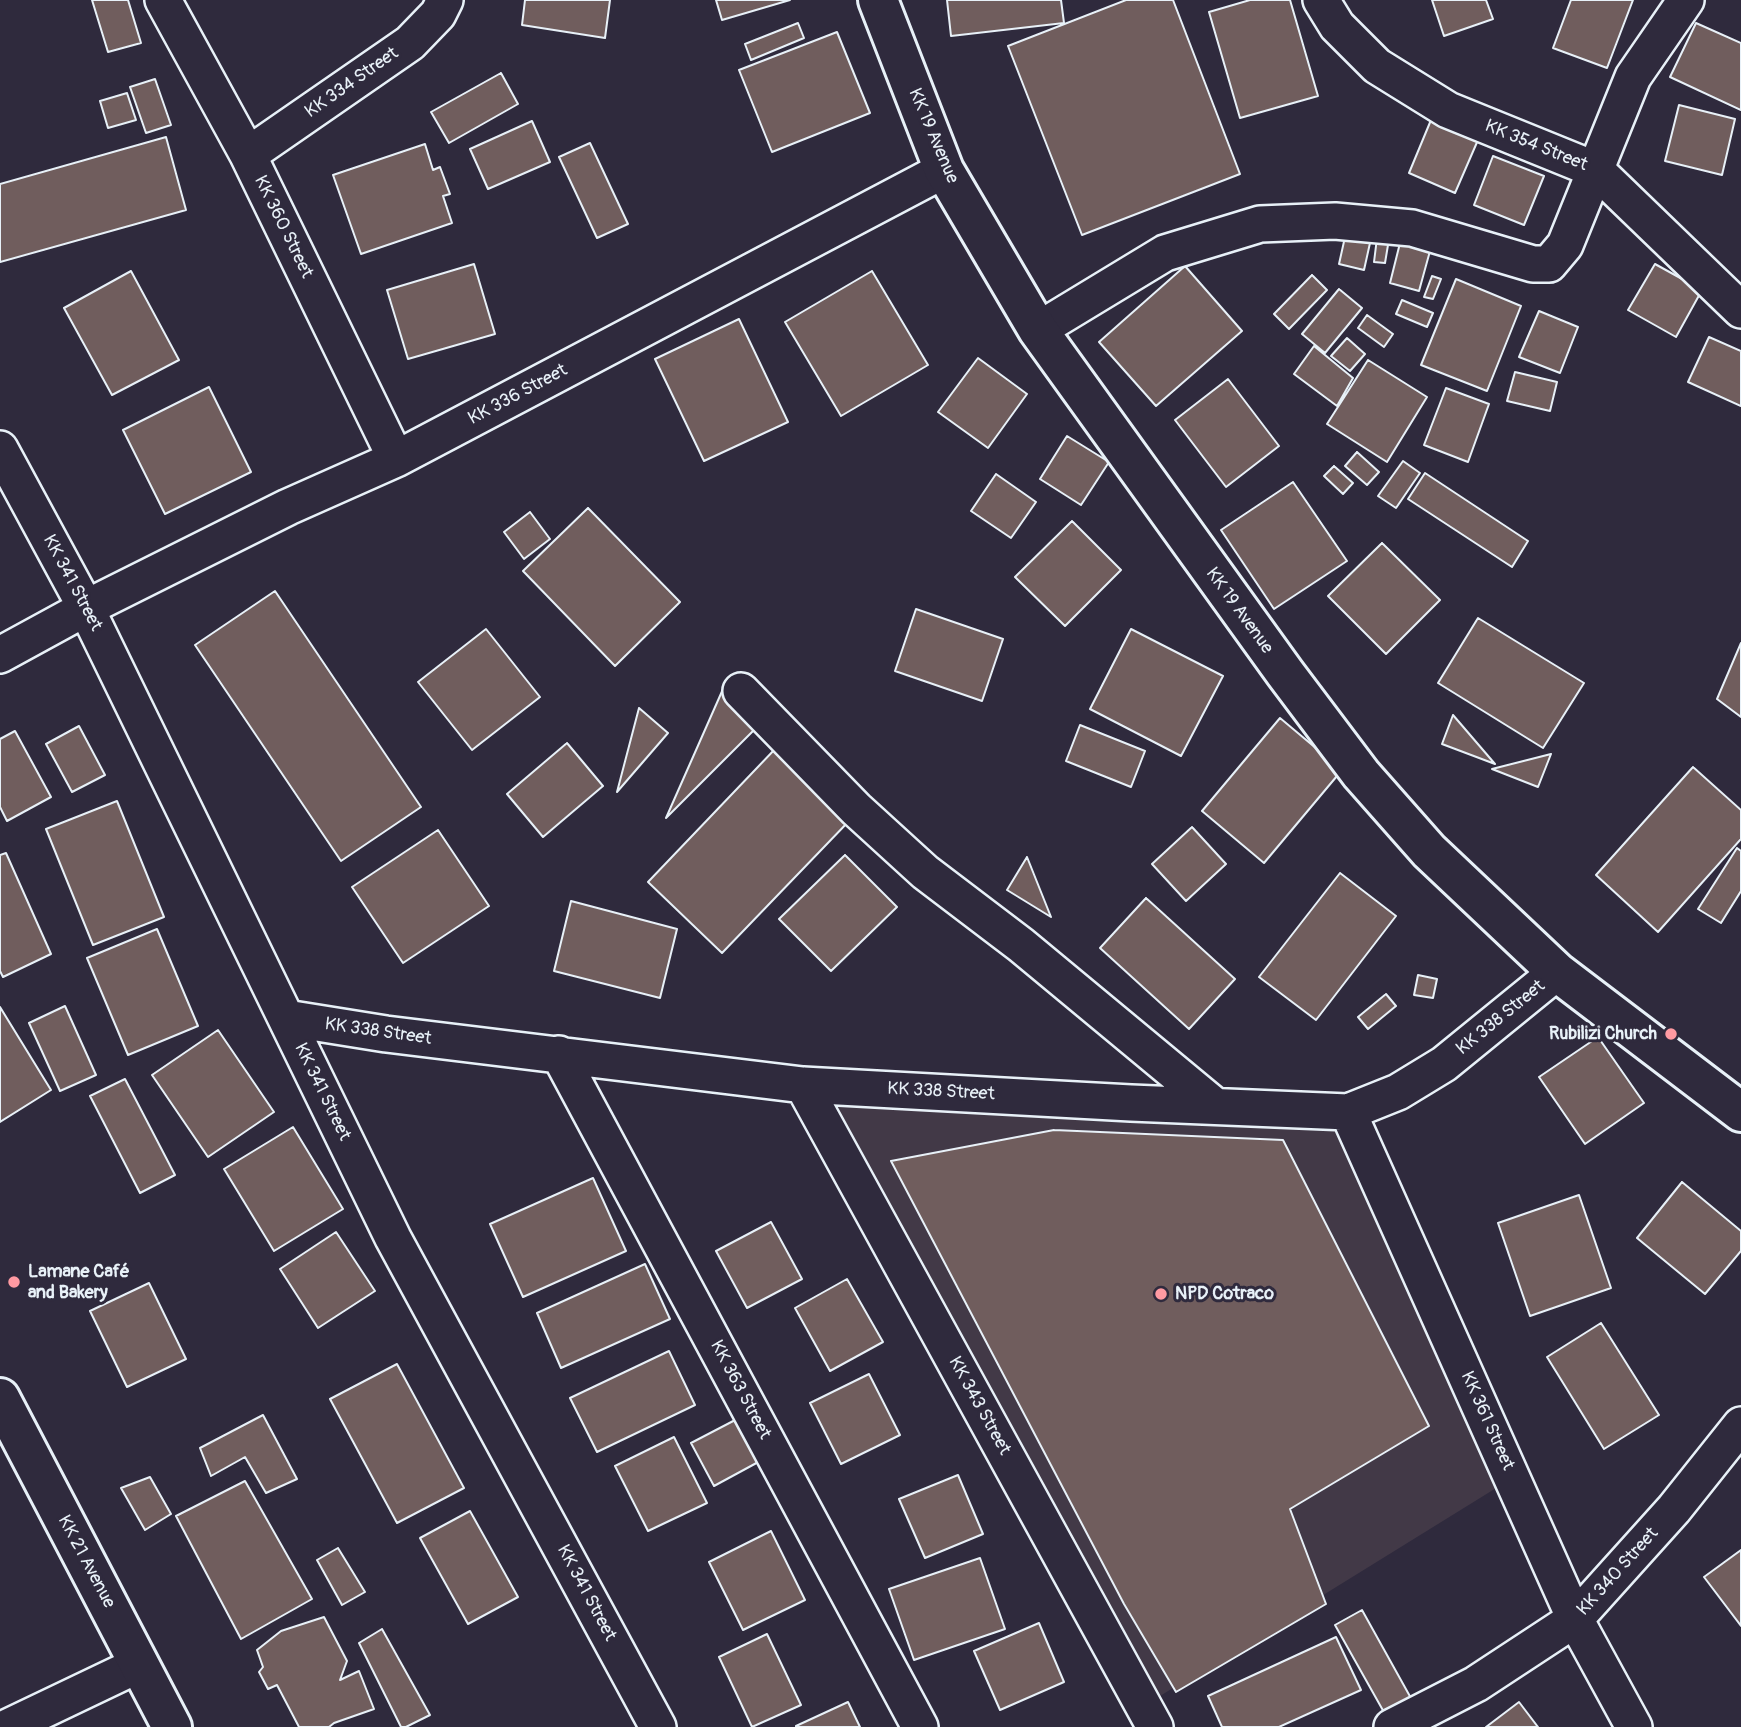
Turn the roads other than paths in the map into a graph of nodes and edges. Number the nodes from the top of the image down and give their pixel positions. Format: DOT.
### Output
graph roads {
  1 [pos="163,0"];
  2 [pos="445,0"];
  3 [pos="878,0"];
  4 [pos="1321,0"];
  5 [pos="1686,0"];
  6 [pos="248,155"];
  7 [pos="944,170"];
  8 [pos="1596,170"];
  9 [pos="1741,310"];
  10 [pos="1038,330"];
  11 [pos="0,449"];
  12 [pos="396,459"];
  13 [pos="86,608"];
  14 [pos="0,655"];
  15 [pos="741,691"];
  16 [pos="1557,972"];
  17 [pos="286,1018"];
  18 [pos="559,1054"];
  19 [pos="803,1085"];
  20 [pos="1215,1106"];
  21 [pos="1348,1112"];
  22 [pos="1741,1112"];
  23 [pos="0,1398"];
  24 [pos="1741,1425"];
  25 [pos="1575,1619"];
  26 [pos="140,1664"];
  27 [pos="8,1727"];
  28 [pos="172,1727"];
  29 [pos="658,1727"];
  30 [pos="920,1727"];
  31 [pos="1155,1727"];
  32 [pos="1392,1727"];
  33 [pos="1634,1727"];
  1 -- 6 [label="street, KK 360 Street"];
  2 -- 6 [label="street, KK 334 Street"];
  3 -- 7 [label="street, KK 19 Avenue"];
  4 -- 8 [label="street, KK 354 Street"];
  5 -- 8 [label="street"];
  6 -- 12 [label="street, KK 360 Street"];
  7 -- 10 [label="street, KK 19 Avenue"];
  7 -- 12 [label="street, KK 336 Street"];
  8 -- 9 [label="street, KK 354 Street"];
  8 -- 10 [label="street"];
  10 -- 16 [label="street, KK 19 Avenue"];
  11 -- 13 [label="street, KK 341 Street"];
  12 -- 13 [label="street, KK 336 Street"];
  13 -- 14 [label="street, KK 336 Street"];
  13 -- 17 [label="street, KK 341 Street"];
  15 -- 20 [label="street"];
  16 -- 21 [label="street, KK 338 Street"];
  16 -- 22 [label="street, KK 19 Avenue"];
  17 -- 18 [label="street, KK 338 Street"];
  17 -- 29 [label="street, KK 341 Street"];
  18 -- 19 [label="street, KK 338 Street"];
  18 -- 30 [label="street, KK 363 Street"];
  19 -- 20 [label="street, KK 338 Street"];
  19 -- 31 [label="street, KK 343 Street"];
  20 -- 21 [label="street, KK 338 Street"];
  21 -- 25 [label="street, KK 361 Street"];
  23 -- 26 [label="street, KK 21 Avenue"];
  24 -- 25 [label="street, KK 340 Street"];
  25 -- 32 [label="street, KK 340 Street"];
  25 -- 33 [label="street, KK 361 Street"];
  26 -- 27 [label="street"];
  26 -- 28 [label="street, KK 21 Avenue"];
}
